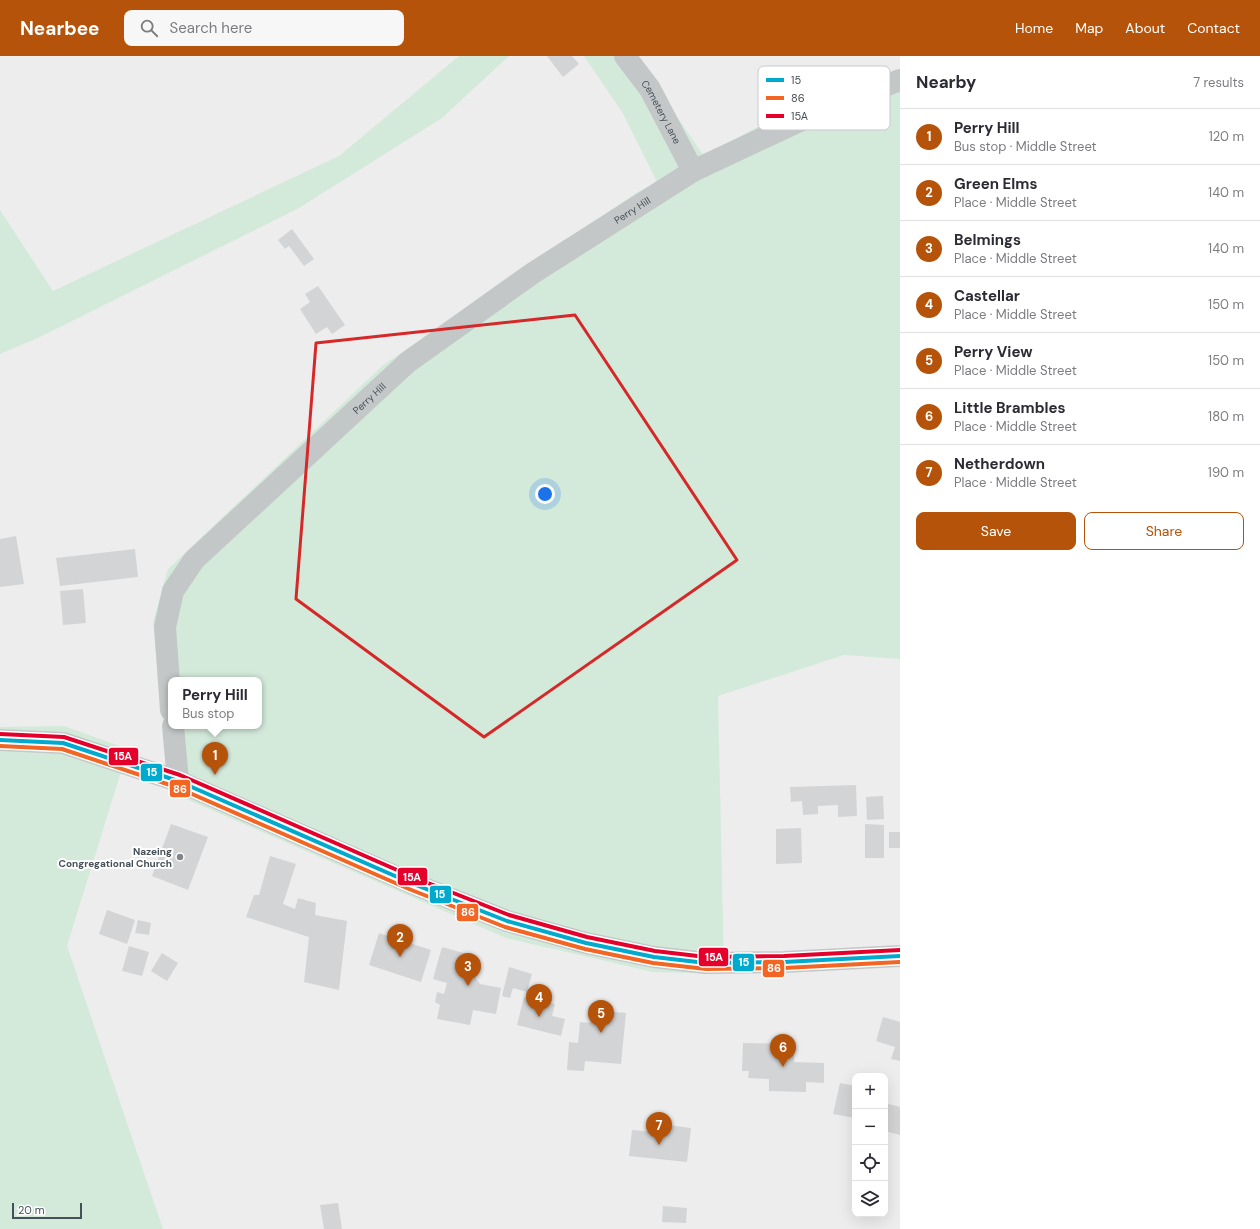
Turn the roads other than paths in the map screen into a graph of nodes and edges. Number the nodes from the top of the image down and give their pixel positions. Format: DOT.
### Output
graph roads {
  1 [pos="625,56"];
  2 [pos="900,80"];
  3 [pos="890,84"];
  4 [pos="780,130"];
  5 [pos="693,171"];
  6 [pos="169,677"];
  7 [pos="173,729"];
  8 [pos="0,740"];
  9 [pos="178,781"];
  10 [pos="900,956"];
  1 -- 5 [label="street, Cemetery Lane"];
  2 -- 3 [label="street, Perry Hill"];
  4 -- 5 [label="street, Perry Hill"];
  5 -- 6 [label="street, Perry Hill"];
  7 -- 9 [label="street"];
  8 -- 9 [label="street"];
  9 -- 10 [label="street"];
}
